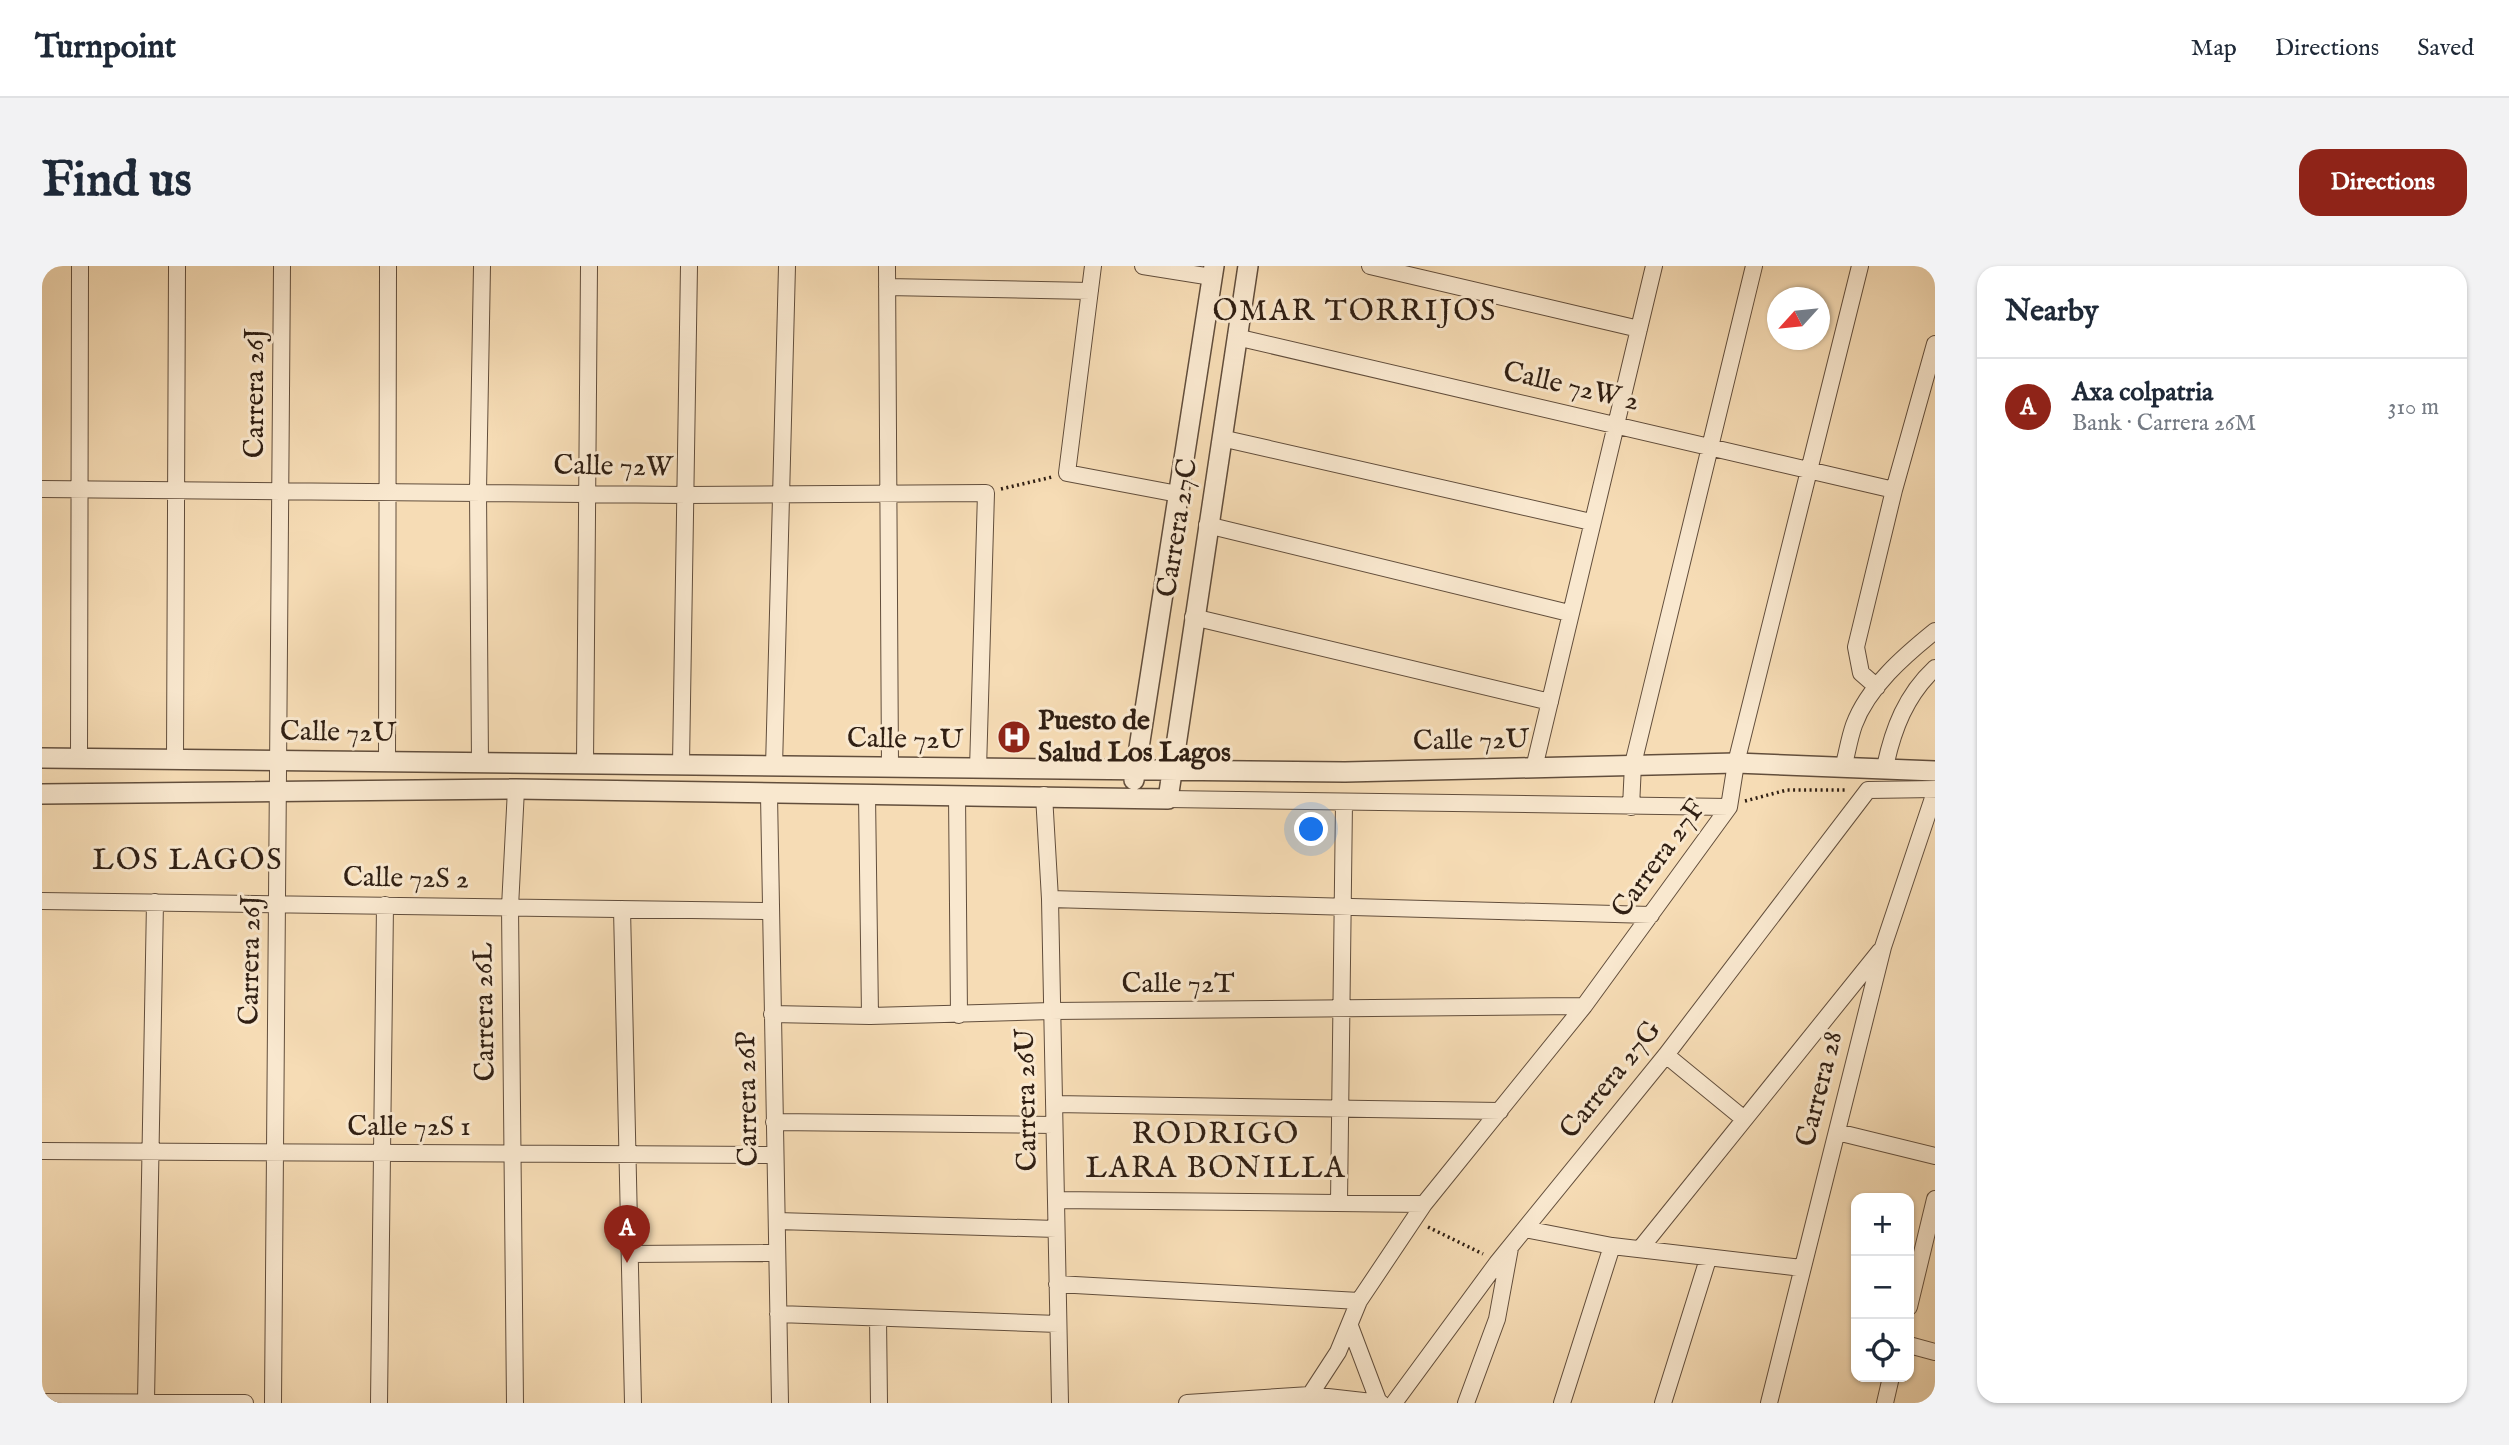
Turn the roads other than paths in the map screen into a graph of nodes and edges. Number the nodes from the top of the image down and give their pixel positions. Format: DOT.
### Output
graph roads {
  1 [pos="80,266"];
  2 [pos="177,266"];
  3 [pos="282,266"];
  4 [pos="388,266"];
  5 [pos="482,266"];
  6 [pos="589,266"];
  7 [pos="689,266"];
  8 [pos="787,266"];
  9 [pos="887,266"];
  10 [pos="1093,266"];
  11 [pos="1143,266"];
  12 [pos="1248,266"];
  13 [pos="1370,266"];
  14 [pos="1654,266"];
  15 [pos="1754,266"];
  16 [pos="1860,266"];
  17 [pos="1213,272"];
  18 [pos="887,287"];
  19 [pos="1090,291"];
  20 [pos="1639,329"];
  21 [pos="1236,337"];
  22 [pos="1935,344"];
  23 [pos="1616,424"];
  24 [pos="1220,438"];
  25 [pos="1712,450"];
  26 [pos="1808,472"];
  27 [pos="42,489"];
  28 [pos="81,489"];
  29 [pos="175,489"];
  30 [pos="281,489"];
  31 [pos="1894,490"];
  32 [pos="478,491"];
  33 [pos="387,492"];
  34 [pos="587,492"];
  35 [pos="888,494"];
  36 [pos="1178,494"];
  37 [pos="687,495"];
  38 [pos="783,495"];
  39 [pos="1591,522"];
  40 [pos="1208,525"];
  41 [pos="1569,614"];
  42 [pos="1193,617"];
  43 [pos="1935,631"];
  44 [pos="1935,668"];
  45 [pos="1877,687"];
  46 [pos="1550,702"];
  47 [pos="42,758"];
  48 [pos="79,759"];
  49 [pos="175,760"];
  50 [pos="277,760"];
  51 [pos="387,762"];
  52 [pos="480,763"];
  53 [pos="1736,763"];
  54 [pos="585,764"];
  55 [pos="681,764"];
  56 [pos="1633,764"];
  57 [pos="774,767"];
  58 [pos="890,767"];
  59 [pos="1885,767"];
  60 [pos="1171,768"];
  61 [pos="1534,768"];
  62 [pos="1843,768"];
  63 [pos="978,769"];
  64 [pos="1136,770"];
  65 [pos="1935,771"];
  66 [pos="516,789"];
  67 [pos="1935,790"];
  68 [pos="277,792"];
  69 [pos="42,794"];
  70 [pos="769,794"];
  71 [pos="867,795"];
  72 [pos="957,795"];
  73 [pos="1044,795"];
  74 [pos="1132,797"];
  75 [pos="1168,799"];
  76 [pos="1343,802"];
  77 [pos="1631,807"];
  78 [pos="1729,807"];
  79 [pos="1050,899"];
  80 [pos="42,901"];
  81 [pos="155,902"];
  82 [pos="278,904"];
  83 [pos="385,905"];
  84 [pos="510,907"];
  85 [pos="1344,908"];
  86 [pos="622,909"];
  87 [pos="770,911"];
  88 [pos="1651,915"];
  89 [pos="1883,947"];
  90 [pos="1584,1006"];
  91 [pos="1343,1009"];
  92 [pos="1052,1011"];
  93 [pos="772,1014"];
  94 [pos="959,1014"];
  95 [pos="870,1016"];
  96 [pos="1666,1055"];
  97 [pos="1054,1104"];
  98 [pos="1340,1107"];
  99 [pos="1500,1111"];
  100 [pos="1744,1119"];
  101 [pos="774,1122"];
  102 [pos="1054,1125"];
  103 [pos="1837,1132"];
  104 [pos="42,1151"];
  105 [pos="149,1152"];
  106 [pos="274,1152"];
  107 [pos="382,1153"];
  108 [pos="512,1154"];
  109 [pos="628,1154"];
  110 [pos="775,1155"];
  111 [pos="1935,1156"];
  112 [pos="1935,1199"];
  113 [pos="1056,1200"];
  114 [pos="1339,1202"];
  115 [pos="1424,1204"];
  116 [pos="776,1221"];
  117 [pos="1056,1229"];
  118 [pos="1525,1229"];
  119 [pos="1511,1246"];
  120 [pos="1612,1246"];
  121 [pos="1640,1249"];
  122 [pos="777,1253"];
  123 [pos="630,1254"];
  124 [pos="1928,1256"];
  125 [pos="1708,1259"];
  126 [pos="1802,1268"];
  127 [pos="1057,1284"];
  128 [pos="1914,1294"];
  129 [pos="1359,1301"];
  130 [pos="778,1314"];
  131 [pos="878,1318"];
  132 [pos="1058,1324"];
  133 [pos="1350,1326"];
  134 [pos="1914,1346"];
  135 [pos="1935,1352"];
  136 [pos="1890,1382"];
  137 [pos="1311,1399"];
  138 [pos="146,1401"];
  139 [pos="42,1402"];
  140 [pos="245,1403"];
  141 [pos="273,1403"];
  142 [pos="379,1403"];
  143 [pos="514,1403"];
  144 [pos="634,1403"];
  145 [pos="780,1403"];
  146 [pos="880,1403"];
  147 [pos="1059,1403"];
  148 [pos="1187,1403"];
  149 [pos="1380,1403"];
  150 [pos="1394,1403"];
  151 [pos="1466,1403"];
  152 [pos="1562,1403"];
  153 [pos="1663,1403"];
  154 [pos="1769,1403"];
  155 [pos="1885,1403"];
  1 -- 28 [label="street"];
  2 -- 29 [label="street"];
  3 -- 30 [label="street, Carrera 26J"];
  4 -- 33 [label="street"];
  5 -- 32 [label="street"];
  6 -- 34 [label="street"];
  7 -- 37 [label="street"];
  8 -- 38 [label="street"];
  9 -- 18 [label="street"];
  10 -- 19 [label="street"];
  11 -- 17 [label="street"];
  12 -- 21 [label="street, Carrera 27C"];
  13 -- 20 [label="street"];
  14 -- 20 [label="street"];
  15 -- 25 [label="street"];
  16 -- 26 [label="street, Carrera 27F"];
  17 -- 36 [label="street, Carrera 27C"];
  18 -- 19 [label="street"];
  18 -- 35 [label="street"];
  19 -- 36 [label="street"];
  20 -- 23 [label="street"];
  21 -- 23 [label="street, Calle 72W 2"];
  21 -- 24 [label="street, Carrera 27C"];
  22 -- 31 [label="street"];
  23 -- 25 [label="street, Calle 72W 2"];
  23 -- 39 [label="street"];
  24 -- 39 [label="street"];
  24 -- 40 [label="street, Carrera 27C"];
  25 -- 26 [label="street, Calle 72W 2"];
  25 -- 56 [label="street"];
  26 -- 31 [label="street, Calle 72W 2"];
  26 -- 53 [label="street, Carrera 27F"];
  27 -- 28 [label="street, Calle 72W"];
  28 -- 29 [label="street, Calle 72W"];
  28 -- 48 [label="street"];
  29 -- 30 [label="street, Calle 72W"];
  29 -- 49 [label="street"];
  30 -- 33 [label="street, Calle 72W"];
  30 -- 50 [label="street, Carrera 26J"];
  31 -- 45 [label="street"];
  32 -- 33 [label="street, Calle 72W"];
  32 -- 34 [label="street, Calle 72W"];
  32 -- 52 [label="street"];
  33 -- 51 [label="street"];
  34 -- 37 [label="street, Calle 72W"];
  34 -- 54 [label="street"];
  35 -- 38 [label="street, Calle 72W"];
  35 -- 58 [label="street"];
  35 -- 63 [label="street, Calle 72W"];
  36 -- 64 [label="street, Carrera 27C"];
  37 -- 38 [label="street, Calle 72W"];
  37 -- 55 [label="street"];
  38 -- 57 [label="street"];
  39 -- 41 [label="street"];
  40 -- 41 [label="street"];
  40 -- 42 [label="street, Carrera 27C"];
  41 -- 46 [label="street"];
  42 -- 46 [label="street"];
  42 -- 60 [label="street, Carrera 27C"];
  43 -- 45 [label="street"];
  44 -- 59 [label="street"];
  45 -- 62 [label="street"];
  46 -- 61 [label="street"];
  47 -- 48 [label="street, Calle 72U"];
  48 -- 49 [label="street, Calle 72U"];
  49 -- 50 [label="street, Calle 72U"];
  50 -- 51 [label="street, Calle 72U"];
  50 -- 68 [label="street, Carrera 26J"];
  51 -- 52 [label="street, Calle 72U"];
  52 -- 54 [label="street, Calle 72U"];
  53 -- 56 [label="street, Calle 72U"];
  53 -- 62 [label="street, Calle 72U"];
  53 -- 78 [label="street, Carrera 27F"];
  54 -- 55 [label="street, Calle 72U"];
  55 -- 57 [label="street, Calle 72U"];
  56 -- 61 [label="street, Calle 72U"];
  56 -- 77 [label="street"];
  57 -- 58 [label="street, Calle 72U"];
  58 -- 63 [label="street, Calle 72U"];
  59 -- 62 [label="street, Calle 72U"];
  59 -- 65 [label="street, Calle 72U"];
  60 -- 61 [label="street, Calle 72U"];
  60 -- 64 [label="street, Calle 72U"];
  60 -- 75 [label="street, Carrera 27C"];
  63 -- 64 [label="street, Calle 72U"];
  64 -- 74 [label="street, Carrera 27C"];
  66 -- 68 [label="street, Calle 72U"];
  66 -- 70 [label="street, Calle 72U"];
  66 -- 84 [label="street, Carrera 26L"];
  67 -- 89 [label="street, Carrera 28"];
  67 -- 96 [label="street, Carrera 27G"];
  68 -- 69 [label="street, Calle 72U"];
  68 -- 82 [label="street, Carrera 26J"];
  70 -- 71 [label="street, Calle 72U"];
  70 -- 87 [label="street, Carrera 26P"];
  71 -- 72 [label="street, Calle 72U"];
  71 -- 95 [label="street"];
  72 -- 73 [label="street, Calle 72U"];
  72 -- 94 [label="street"];
  73 -- 74 [label="street, Calle 72U"];
  73 -- 79 [label="street, Carrera 26U"];
  74 -- 75 [label="street, Calle 72U"];
  75 -- 76 [label="street, Calle 72U"];
  76 -- 77 [label="street, Calle 72U"];
  76 -- 85 [label="street"];
  77 -- 78 [label="street, Calle 72U"];
  78 -- 88 [label="street, Carrera 27F"];
  79 -- 85 [label="street"];
  79 -- 92 [label="street, Carrera 26U"];
  80 -- 81 [label="street, Calle 72S 2"];
  81 -- 82 [label="street, Calle 72S 2"];
  81 -- 105 [label="street"];
  82 -- 83 [label="street, Calle 72S 2"];
  82 -- 106 [label="street, Carrera 26J"];
  83 -- 84 [label="street, Calle 72S 2"];
  83 -- 107 [label="street"];
  84 -- 86 [label="street, Calle 72S 2"];
  84 -- 108 [label="street, Carrera 26L"];
  85 -- 88 [label="street"];
  85 -- 91 [label="street"];
  86 -- 87 [label="street, Calle 72S 2"];
  86 -- 109 [label="street"];
  87 -- 93 [label="street, Carrera 26P"];
  88 -- 90 [label="street, Carrera 27F"];
  89 -- 100 [label="street"];
  89 -- 103 [label="street, Carrera 28"];
  90 -- 91 [label="street, Calle 72T"];
  90 -- 99 [label="street, Carrera 27F"];
  91 -- 92 [label="street, Calle 72T"];
  91 -- 98 [label="street"];
  92 -- 94 [label="street, Calle 72T"];
  92 -- 97 [label="street, Carrera 26U"];
  93 -- 95 [label="street, Calle 72T"];
  93 -- 101 [label="street, Carrera 26P"];
  94 -- 95 [label="street, Calle 72T"];
  96 -- 100 [label="street"];
  96 -- 118 [label="street, Carrera 27G"];
  97 -- 98 [label="street"];
  97 -- 102 [label="street, Carrera 26U"];
  98 -- 99 [label="street"];
  98 -- 114 [label="street"];
  99 -- 115 [label="street, Carrera 27F"];
  100 -- 121 [label="street"];
  101 -- 102 [label="street"];
  101 -- 110 [label="street, Carrera 26P"];
  102 -- 113 [label="street, Carrera 26U"];
  103 -- 111 [label="street"];
  103 -- 126 [label="street, Carrera 28"];
  104 -- 105 [label="street, Calle 72S 1"];
  105 -- 106 [label="street, Calle 72S 1"];
  105 -- 138 [label="street"];
  106 -- 107 [label="street, Calle 72S 1"];
  106 -- 141 [label="street, Carrera 26J"];
  107 -- 108 [label="street, Calle 72S 1"];
  107 -- 142 [label="street"];
  108 -- 109 [label="street, Calle 72S 1"];
  108 -- 143 [label="street, Carrera 26L"];
  109 -- 110 [label="street, Calle 72S 1"];
  109 -- 123 [label="street"];
  110 -- 116 [label="street, Carrera 26P"];
  112 -- 124 [label="street"];
  113 -- 114 [label="street"];
  113 -- 117 [label="street, Carrera 26U"];
  114 -- 115 [label="street"];
  115 -- 129 [label="street, Carrera 27F"];
  116 -- 117 [label="street"];
  116 -- 122 [label="street, Carrera 26P"];
  117 -- 127 [label="street, Carrera 26U"];
  118 -- 119 [label="street, Carrera 27G"];
  118 -- 120 [label="street"];
  119 -- 150 [label="street, Carrera 27G"];
  119 -- 151 [label="street"];
  120 -- 121 [label="street"];
  120 -- 152 [label="street"];
  121 -- 125 [label="street"];
  122 -- 123 [label="street"];
  122 -- 130 [label="street, Carrera 26P"];
  123 -- 144 [label="street"];
  124 -- 128 [label="street"];
  125 -- 126 [label="street"];
  125 -- 153 [label="street"];
  126 -- 154 [label="street, Carrera 28"];
  127 -- 129 [label="street"];
  127 -- 132 [label="street, Carrera 26U"];
  129 -- 133 [label="street, Carrera 27F"];
  130 -- 131 [label="street"];
  130 -- 145 [label="street, Carrera 26P"];
  131 -- 132 [label="street"];
  131 -- 146 [label="street"];
  132 -- 147 [label="street, Carrera 26U"];
  133 -- 137 [label="street, Carrera 27F"];
  133 -- 149 [label="street"];
  134 -- 135 [label="street"];
  136 -- 155 [label="street"];
  137 -- 148 [label="street"];
  137 -- 149 [label="street"];
  138 -- 139 [label="street"];
  138 -- 140 [label="street"];
}
